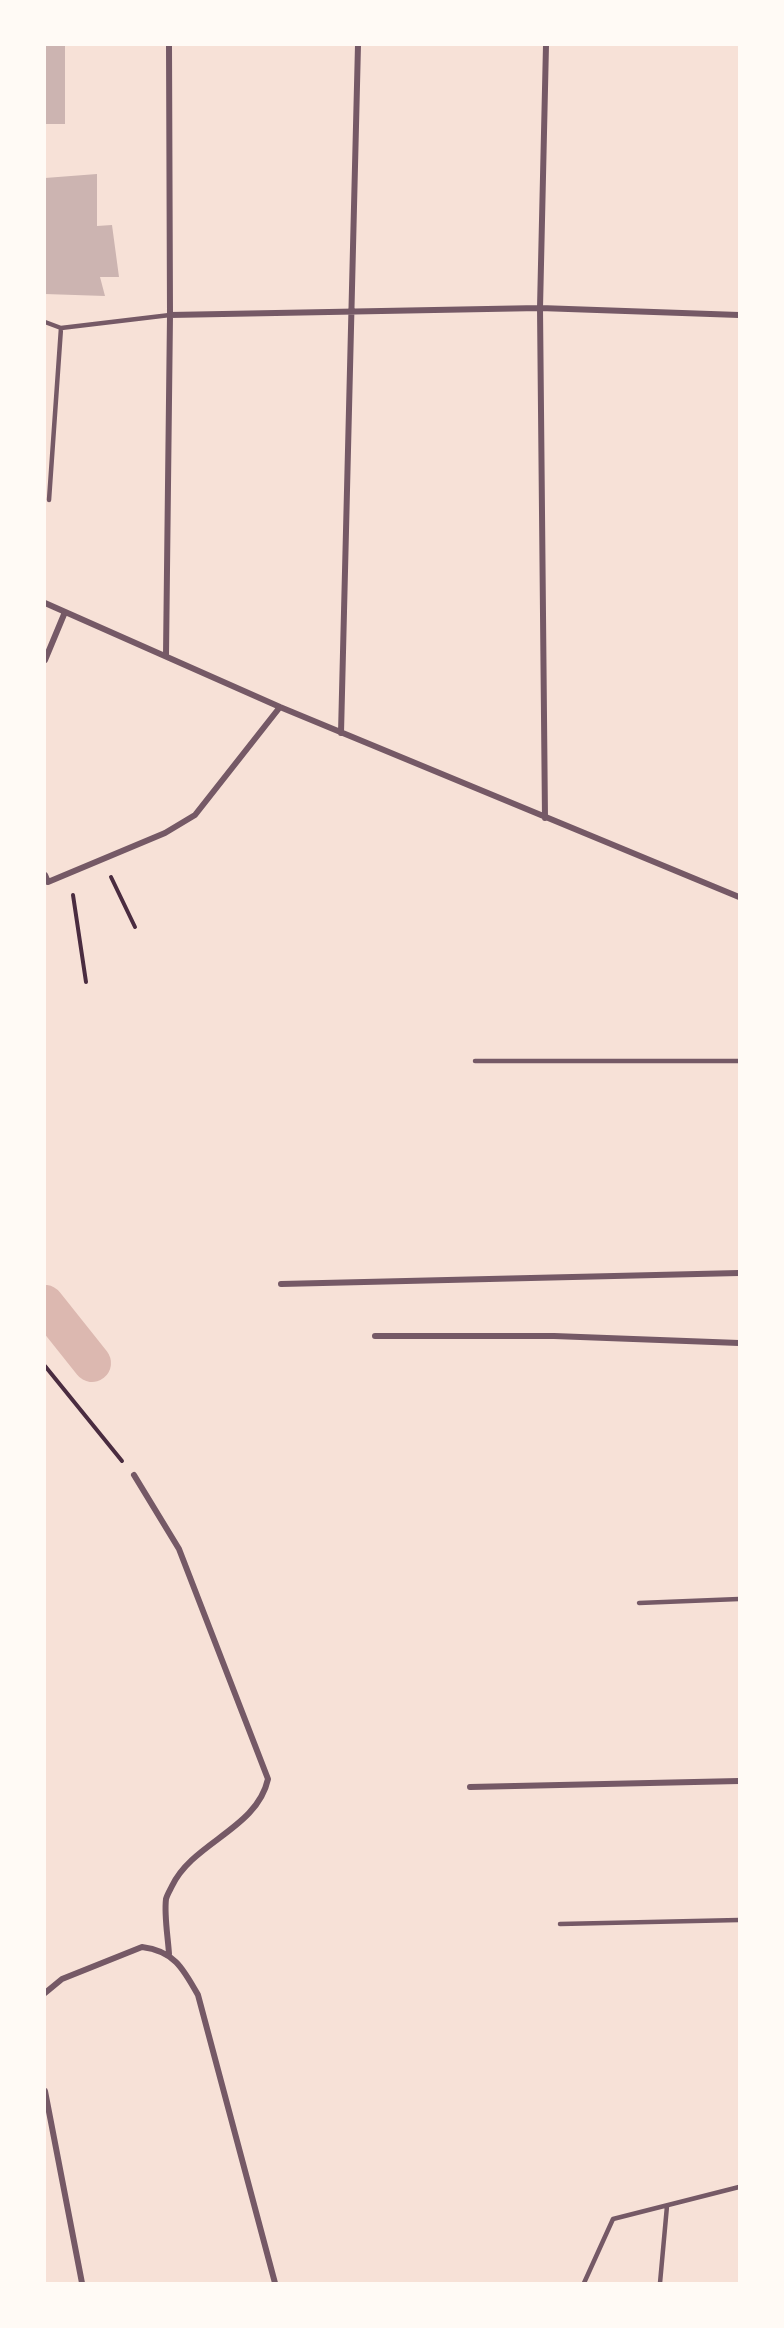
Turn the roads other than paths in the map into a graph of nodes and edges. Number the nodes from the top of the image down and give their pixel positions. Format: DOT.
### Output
graph roads {
  1 [pos="169,45"];
  2 [pos="358,45"];
  3 [pos="546,45"];
  4 [pos="540,308"];
  5 [pos="352,311"];
  6 [pos="170,315"];
  7 [pos="739,315"];
  8 [pos="45,322"];
  9 [pos="61,328"];
  10 [pos="49,500"];
  11 [pos="45,603"];
  12 [pos="65,612"];
  13 [pos="166,655"];
  14 [pos="45,660"];
  15 [pos="279,707"];
  16 [pos="341,733"];
  17 [pos="545,818"];
  18 [pos="46,880"];
  19 [pos="739,897"];
  20 [pos="475,1061"];
  21 [pos="739,1061"];
  22 [pos="739,1273"];
  23 [pos="281,1284"];
  24 [pos="375,1336"];
  25 [pos="739,1343"];
  26 [pos="134,1474"];
  27 [pos="739,1599"];
  28 [pos="639,1603"];
  29 [pos="739,1781"];
  30 [pos="470,1787"];
  31 [pos="739,1920"];
  32 [pos="560,1924"];
  33 [pos="169,1954"];
  34 [pos="45,1993"];
  35 [pos="45,2091"];
  36 [pos="739,2187"];
  37 [pos="667,2206"];
  38 [pos="82,2283"];
  39 [pos="275,2283"];
  40 [pos="584,2283"];
  41 [pos="660,2283"];
  1 -- 6 [label="street"];
  2 -- 5 [label="street"];
  3 -- 4 [label="street"];
  4 -- 5 [label="street"];
  4 -- 7 [label="street"];
  4 -- 17 [label="street"];
  5 -- 6 [label="street"];
  5 -- 16 [label="street"];
  6 -- 9 [label="lane"];
  6 -- 13 [label="street"];
  8 -- 9 [label="lane"];
  9 -- 10 [label="lane"];
  11 -- 12 [label="street"];
  12 -- 13 [label="street"];
  12 -- 14 [label="street"];
  13 -- 15 [label="street"];
  15 -- 16 [label="street"];
  15 -- 18 [label="street"];
  16 -- 17 [label="street"];
  17 -- 19 [label="street"];
  20 -- 21 [label="lane"];
  22 -- 23 [label="street"];
  24 -- 25 [label="street"];
  26 -- 33 [label="street"];
  27 -- 28 [label="lane"];
  29 -- 30 [label="street"];
  31 -- 32 [label="lane"];
  33 -- 34 [label="street"];
  33 -- 39 [label="street"];
  35 -- 38 [label="street"];
  36 -- 37 [label="lane"];
  37 -- 40 [label="lane"];
  37 -- 41 [label="lane"];
}
